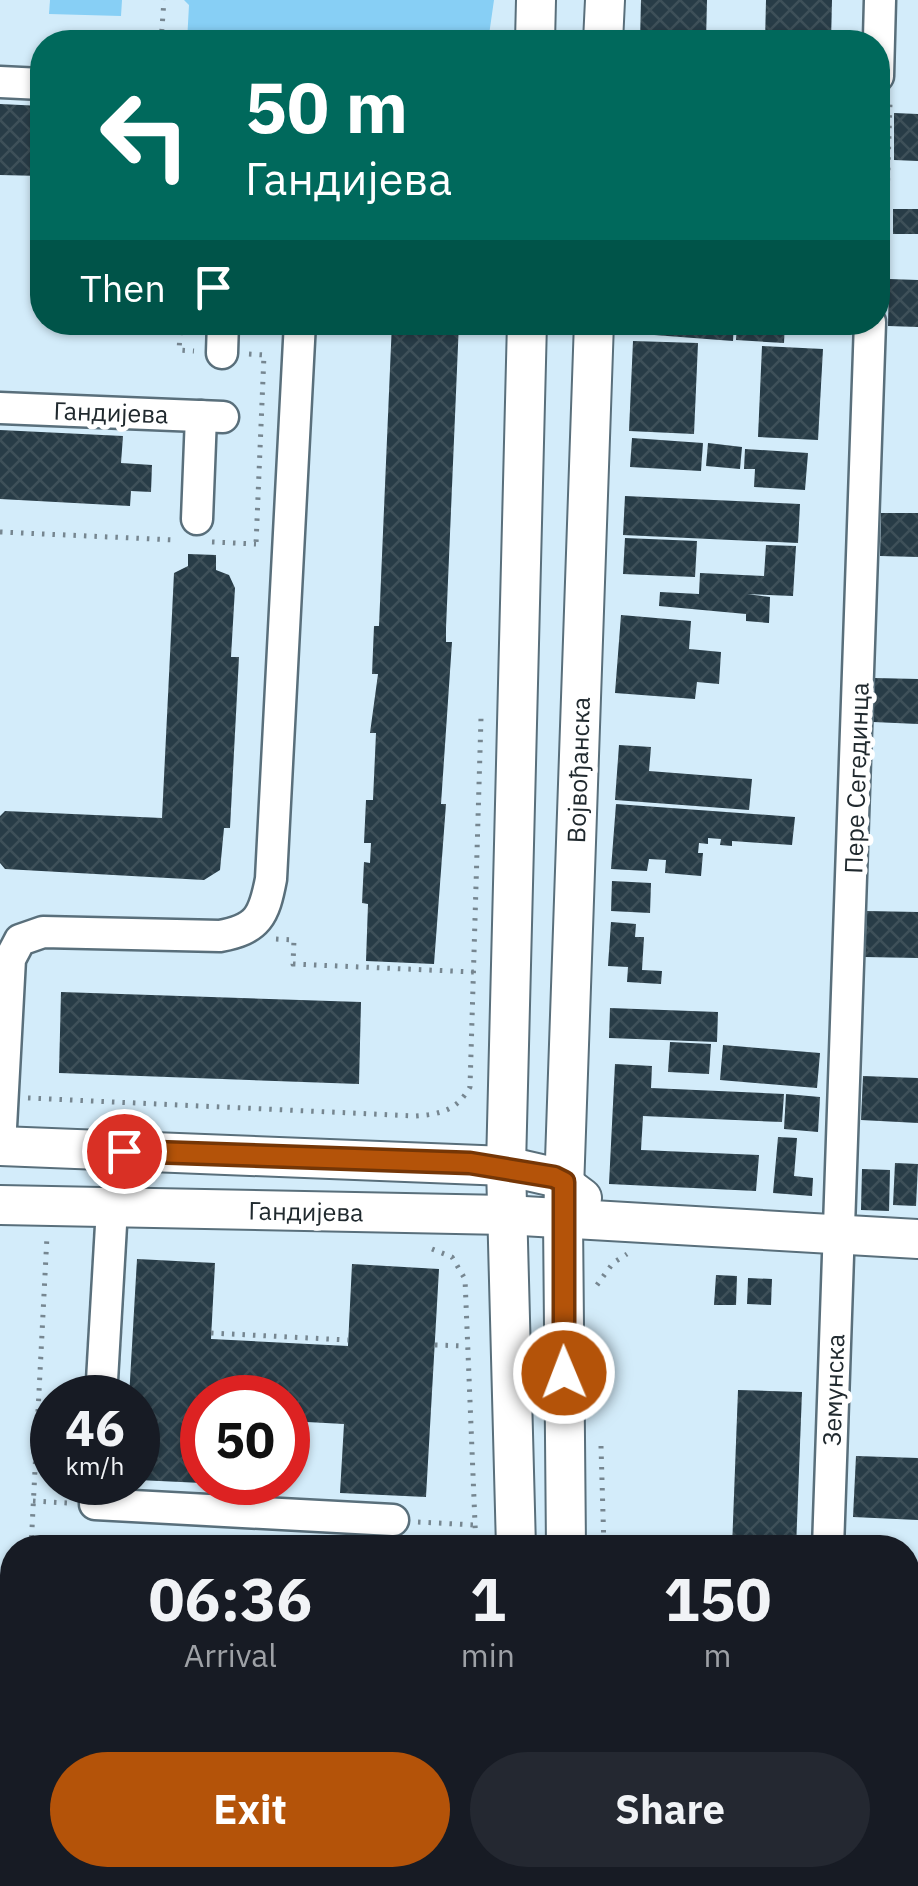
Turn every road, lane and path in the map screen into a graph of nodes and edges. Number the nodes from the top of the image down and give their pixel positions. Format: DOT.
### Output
graph roads {
  1 [pos="164,0"];
  2 [pos="536,0"];
  3 [pos="604,0"];
  4 [pos="880,0"];
  5 [pos="162,30"];
  6 [pos="535,30"];
  7 [pos="603,30"];
  8 [pos="879,30"];
  9 [pos="0,82"];
  10 [pos="30,83"];
  11 [pos="299,335"];
  12 [pos="527,335"];
  13 [pos="594,335"];
  14 [pos="870,335"];
  15 [pos="0,408"];
  16 [pos="0,532"];
  17 [pos="190,534"];
  18 [pos="289,545"];
  19 [pos="258,923"];
  20 [pos="474,972"];
  21 [pos="470,1087"];
  22 [pos="2,1097"];
  23 [pos="0,1146"];
  24 [pos="506,1166"];
  25 [pos="563,1200"];
  26 [pos="0,1205"];
  27 [pos="112,1208"];
  28 [pos="506,1214"];
  29 [pos="838,1232"];
  30 [pos="48,1235"];
  31 [pos="918,1238"];
  32 [pos="464,1303"];
  33 [pos="211,1334"];
  34 [pos="348,1340"];
  35 [pos="434,1344"];
  36 [pos="466,1346"];
  37 [pos="102,1375"];
  38 [pos="114,1505"];
  39 [pos="393,1520"];
  40 [pos="475,1525"];
  41 [pos="32,1535"];
  42 [pos="475,1535"];
  43 [pos="516,1535"];
  44 [pos="566,1535"];
  45 [pos="828,1535"];
  1 -- 5 [label="path"];
  2 -- 6 [label="main road"];
  3 -- 7 [label="main road"];
  4 -- 8 [label="street"];
  9 -- 10 [label="street"];
  11 -- 18 [label="street"];
  12 -- 24 [label="main road"];
  13 -- 25 [label="main road, Војвођанска"];
  14 -- 29 [label="street, Пере Сегединца"];
  15 -- 17 [label="street, Гандијева"];
  16 -- 17 [label="path"];
  17 -- 18 [label="path"];
  18 -- 19 [label="street"];
  19 -- 20 [label="path"];
  19 -- 22 [label="street"];
  21 -- 22 [label="path"];
  22 -- 23 [label="street"];
  23 -- 24 [label="main road"];
  24 -- 25 [label="main road"];
  24 -- 28 [label="main road"];
  25 -- 28 [label="main road, Гандијева"];
  25 -- 29 [label="main road"];
  25 -- 44 [label="main road, Војвођанска"];
  26 -- 27 [label="main road, Гандијева"];
  27 -- 28 [label="main road, Гандијева"];
  27 -- 37 [label="street"];
  28 -- 43 [label="main road"];
  29 -- 31 [label="main road"];
  29 -- 45 [label="street, Земунска"];
  30 -- 41 [label="path"];
  32 -- 36 [label="path"];
  33 -- 34 [label="path"];
  35 -- 36 [label="path"];
  36 -- 40 [label="path"];
  38 -- 39 [label="street"];
  39 -- 40 [label="path"];
  40 -- 42 [label="path"];
}
